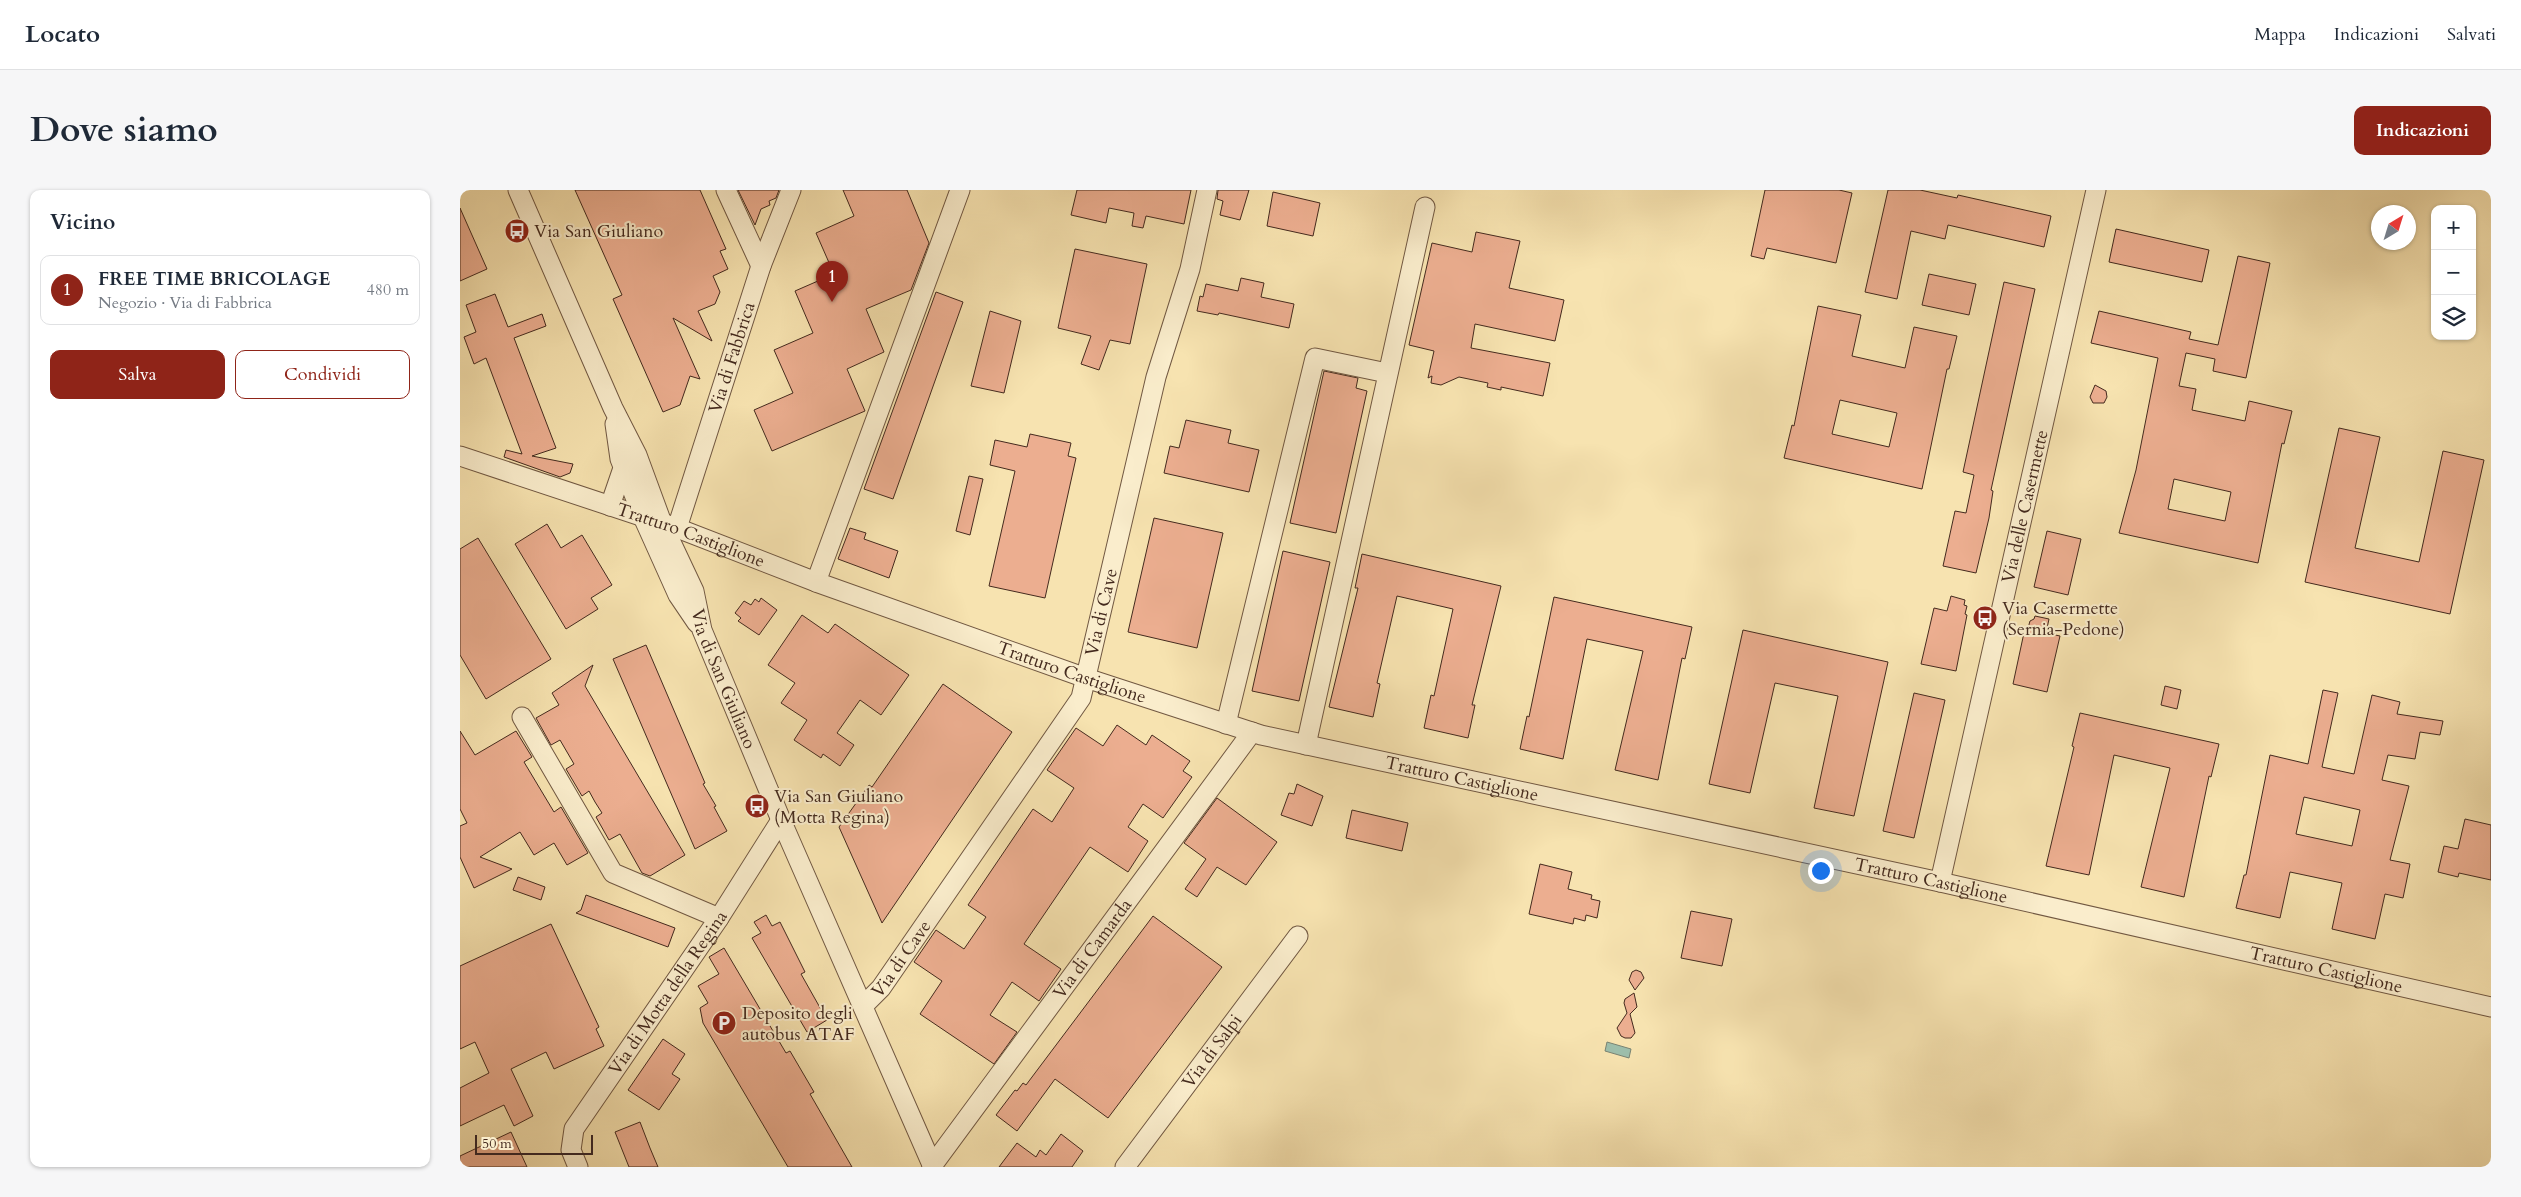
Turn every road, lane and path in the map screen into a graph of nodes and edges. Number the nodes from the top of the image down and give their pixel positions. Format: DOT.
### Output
graph roads {
  1 [pos="518,190"];
  2 [pos="726,190"];
  3 [pos="791,190"];
  4 [pos="960,190"];
  5 [pos="1207,190"];
  6 [pos="2096,190"];
  7 [pos="1425,207"];
  8 [pos="761,266"];
  9 [pos="1388,373"];
  10 [pos="613,408"];
  11 [pos="460,456"];
  12 [pos="623,468"];
  13 [pos="610,506"];
  14 [pos="643,517"];
  15 [pos="669,526"];
  16 [pos="703,539"];
  17 [pos="683,567"];
  18 [pos="816,582"];
  19 [pos="702,630"];
  20 [pos="1086,678"];
  21 [pos="522,717"];
  22 [pos="1226,724"];
  23 [pos="1252,732"];
  24 [pos="1306,745"];
  25 [pos="781,820"];
  26 [pos="1940,882"];
  27 [pos="719,918"];
  28 [pos="1298,936"];
  29 [pos="863,1006"];
  30 [pos="2491,1006"];
  31 [pos="578,1167"];
  32 [pos="933,1167"];
  33 [pos="1125,1167"];
  1 -- 10 [label="street, Via di San Giuliano"];
  2 -- 8 [label="street"];
  3 -- 8 [label="street, Via di Fabbrica"];
  4 -- 18 [label="street"];
  5 -- 20 [label="street, Via di Cave"];
  6 -- 26 [label="street, Via delle Casermette"];
  7 -- 9 [label="street"];
  8 -- 15 [label="street, Via di Fabbrica"];
  9 -- 22 [label="street"];
  9 -- 24 [label="street"];
  10 -- 12 [label="street"];
  10 -- 15 [label="street, Via di San Giuliano"];
  11 -- 13 [label="street, Tratturo Castiglione"];
  12 -- 13 [label="street"];
  12 -- 14 [label="street"];
  13 -- 14 [label="street, Tratturo Castiglione"];
  14 -- 15 [label="street, Tratturo Castiglione"];
  14 -- 19 [label="street"];
  15 -- 16 [label="street, Tratturo Castiglione"];
  15 -- 17 [label="street, Via di San Giuliano"];
  16 -- 17 [label="street"];
  16 -- 18 [label="street, Tratturo Castiglione"];
  17 -- 19 [label="street, Via di San Giuliano"];
  18 -- 20 [label="street, Tratturo Castiglione"];
  19 -- 25 [label="street, Via di San Giuliano"];
  20 -- 22 [label="street, Tratturo Castiglione"];
  20 -- 29 [label="street, Via di Cave"];
  21 -- 27 [label="street"];
  22 -- 23 [label="street, Tratturo Castiglione"];
  23 -- 24 [label="street, Tratturo Castiglione"];
  23 -- 32 [label="street, Via di Camarda"];
  24 -- 26 [label="street, Tratturo Castiglione"];
  25 -- 27 [label="street, Via di Motta della Regina"];
  25 -- 29 [label="street, Via di San Giuliano"];
  26 -- 30 [label="street, Tratturo Castiglione"];
  27 -- 31 [label="street, Via di Motta della Regina"];
  28 -- 33 [label="street, Via di Salpi"];
  29 -- 32 [label="street, Via di San Giuliano"];
}
